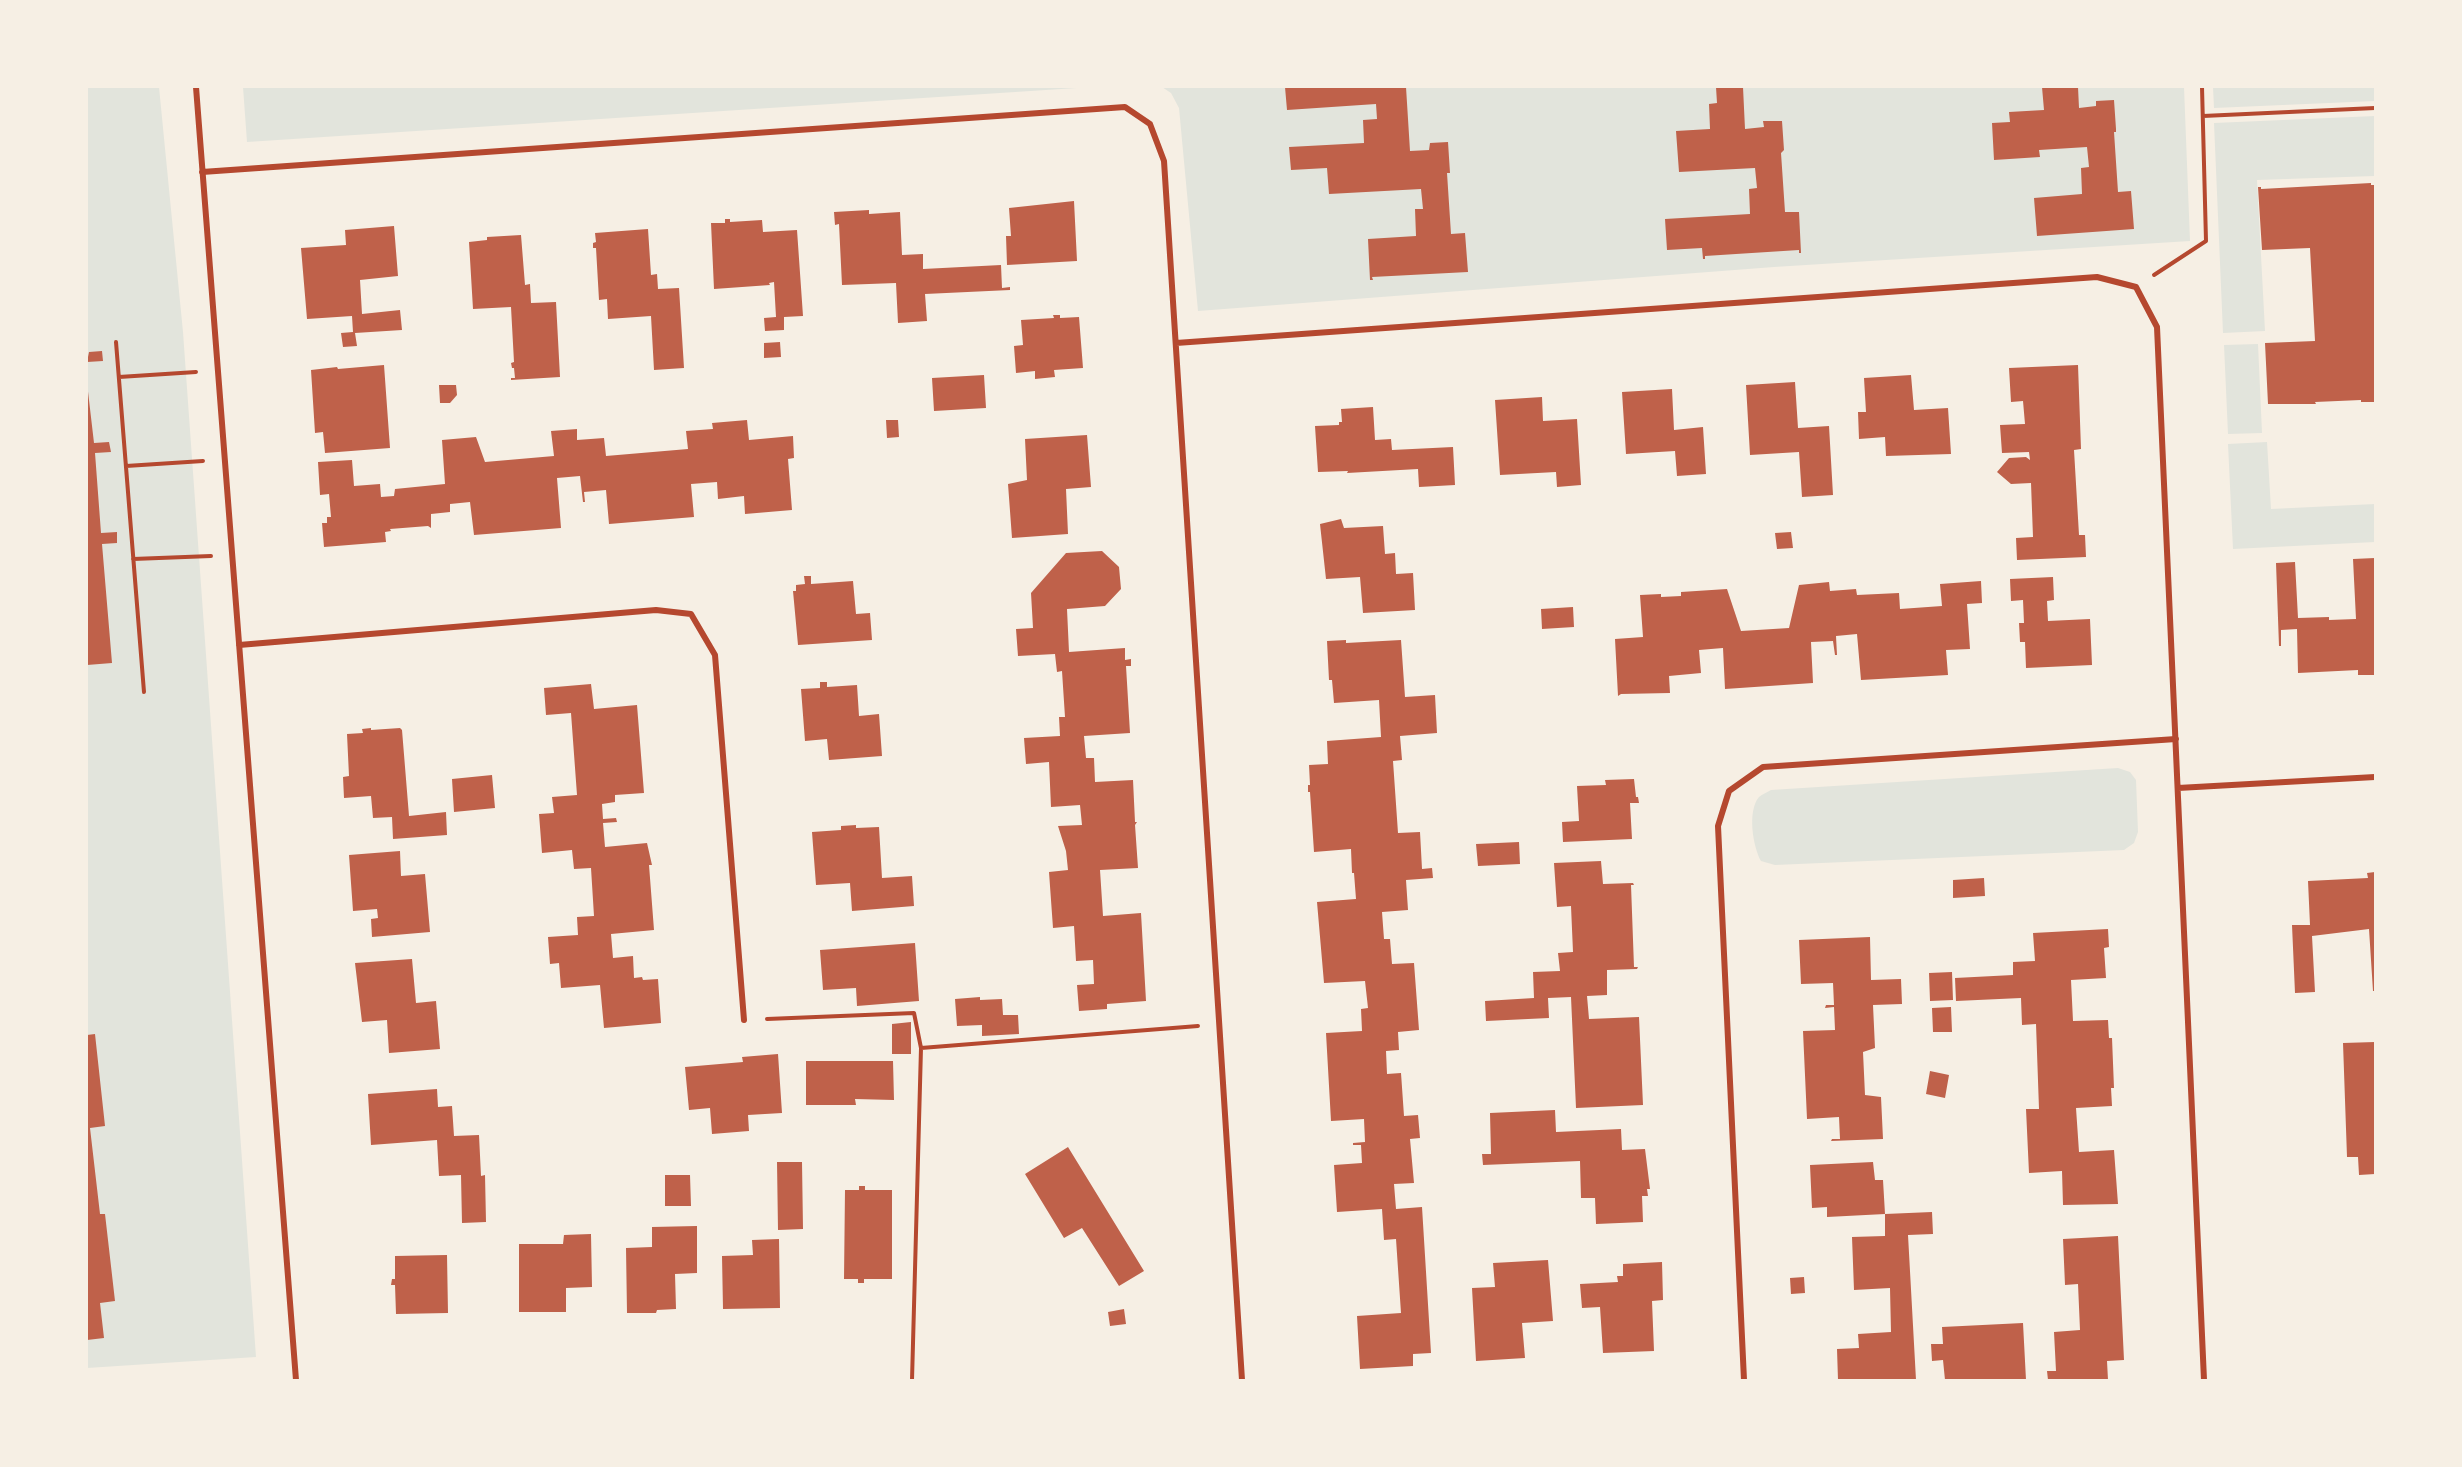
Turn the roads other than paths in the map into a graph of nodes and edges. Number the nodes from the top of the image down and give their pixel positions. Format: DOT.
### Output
graph roads {
  1 [pos="196,87"];
  2 [pos="202,172"];
  3 [pos="1176,343"];
  4 [pos="239,645"];
  5 [pos="2176,739"];
  6 [pos="2375,777"];
  7 [pos="2178,788"];
  8 [pos="744,1020"];
  9 [pos="296,1380"];
  10 [pos="1242,1380"];
  11 [pos="1744,1380"];
  12 [pos="2204,1380"];
  1 -- 2 [label="street"];
  2 -- 3 [label="street"];
  2 -- 4 [label="street"];
  3 -- 5 [label="street"];
  3 -- 10 [label="street"];
  4 -- 8 [label="street"];
  4 -- 9 [label="street"];
  5 -- 7 [label="street"];
  5 -- 11 [label="street"];
  6 -- 7 [label="street"];
  7 -- 12 [label="street"];
}
